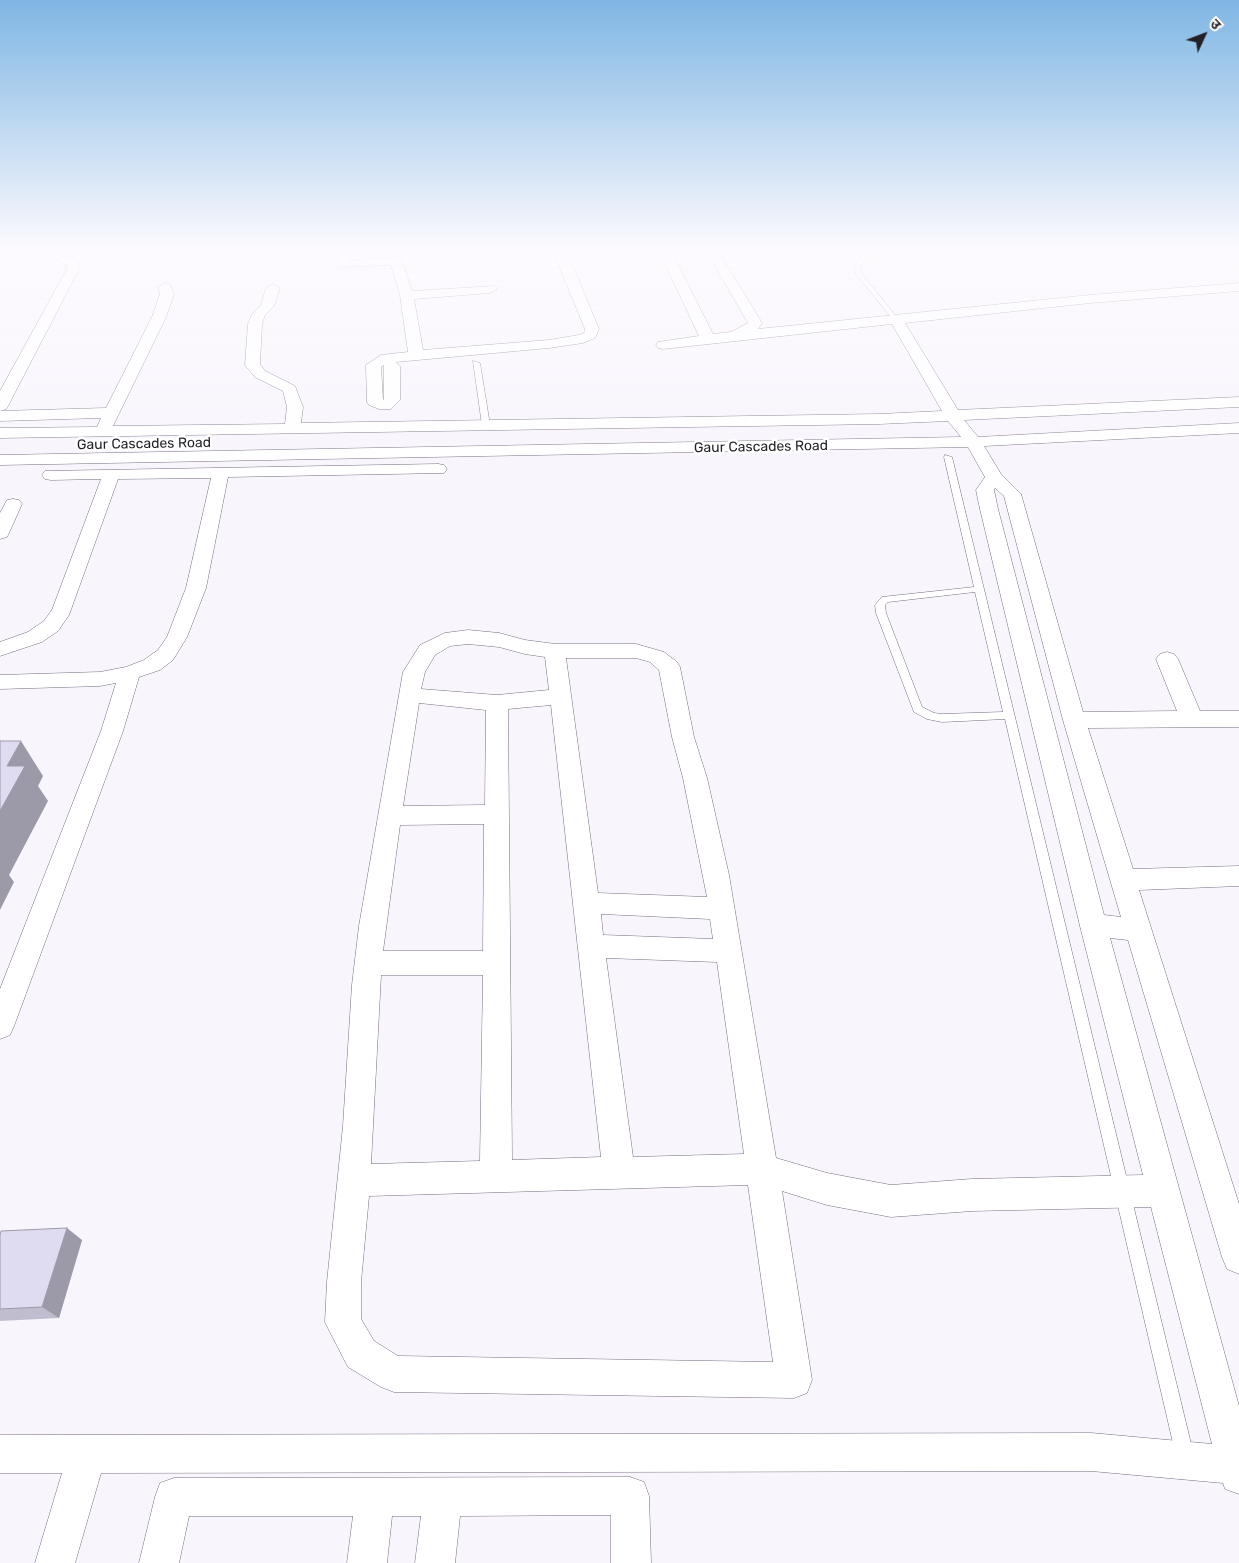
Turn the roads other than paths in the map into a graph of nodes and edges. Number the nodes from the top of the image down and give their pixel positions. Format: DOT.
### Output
graph roads {
  1 [pos="45,322"];
  2 [pos="157,322"];
  3 [pos="256,322"];
  4 [pos="411,322"];
  5 [pos="589,322"];
  6 [pos="699,322"];
  7 [pos="754,322"];
  8 [pos="887,322"];
  9 [pos="898,322"];
  10 [pos="735,336"];
  11 [pos="708,340"];
  12 [pos="663,345"];
  13 [pos="416,354"];
  14 [pos="476,363"];
  15 [pos="1239,402"];
  16 [pos="0,406"];
  17 [pos="111,414"];
  18 [pos="0,416"];
  19 [pos="952,416"];
  20 [pos="1239,416"];
  21 [pos="486,425"];
  22 [pos="392,427"];
  23 [pos="1239,428"];
  24 [pos="102,432"];
  25 [pos="0,433"];
  26 [pos="968,436"];
  27 [pos="288,442"];
  28 [pos="1239,444"];
  29 [pos="948,457"];
  30 [pos="0,461"];
  31 [pos="786,462"];
  32 [pos="988,467"];
  33 [pos="453,469"];
  34 [pos="220,474"];
  35 [pos="111,475"];
  36 [pos="13,504"];
  37 [pos="0,533"];
  38 [pos="979,590"];
  39 [pos="0,649"];
  40 [pos="555,651"];
  41 [pos="1166,660"];
  42 [pos="130,673"];
  43 [pos="0,682"];
  44 [pos="409,695"];
  45 [pos="561,696"];
  46 [pos="497,703"];
  47 [pos="1009,715"];
  48 [pos="1239,719"];
  49 [pos="1074,720"];
  50 [pos="1192,720"];
  51 [pos="497,814"];
  52 [pos="390,816"];
  53 [pos="1239,876"];
  54 [pos="1125,880"];
  55 [pos="586,903"];
  56 [pos="721,909"];
  57 [pos="1093,926"];
  58 [pos="1139,929"];
  59 [pos="591,946"];
  60 [pos="728,951"];
  61 [pos="368,963"];
  62 [pos="496,963"];
  63 [pos="0,1026"];
  64 [pos="761,1169"];
  65 [pos="619,1172"];
  66 [pos="496,1175"];
  67 [pos="356,1180"];
  68 [pos="1164,1191"];
  69 [pos="1122,1192"];
  70 [pos="1239,1257"];
  71 [pos="0,1454"];
  72 [pos="87,1454"];
  73 [pos="1186,1461"];
  74 [pos="1238,1468"];
  75 [pos="375,1497"];
  76 [pos="443,1497"];
  77 [pos="55,1563"];
  78 [pos="159,1563"];
  79 [pos="367,1563"];
  80 [pos="435,1563"];
  81 [pos="630,1563"];
  1 -- 16 [label="street"];
  2 -- 17 [label="street"];
  3 -- 27 [label="street"];
  4 -- 13 [label="street"];
  5 -- 13 [label="street"];
  6 -- 11 [label="street"];
  7 -- 10 [label="street"];
  8 -- 10 [label="street"];
  9 -- 19 [label="street"];
  10 -- 11 [label="street"];
  11 -- 12 [label="street"];
  13 -- 22 [label="street"];
  14 -- 21 [label="lane"];
  15 -- 19 [label="street"];
  17 -- 18 [label="street"];
  17 -- 24 [label="street"];
  19 -- 21 [label="street"];
  19 -- 26 [label="street"];
  20 -- 26 [label="street, Gaur Cascades Road"];
  21 -- 22 [label="street"];
  22 -- 27 [label="street"];
  23 -- 26 [label="street, Gaur Cascades Road"];
  24 -- 25 [label="street"];
  24 -- 27 [label="street"];
  26 -- 27 [label="street, Gaur Cascades Road"];
  26 -- 27 [label="street, Gaur Cascades Road"];
  26 -- 32 [label="street"];
  27 -- 30 [label="street, Gaur Cascades Road"];
  28 -- 32 [label="street"];
  29 -- 31 [label="street"];
  29 -- 32 [label="street"];
  29 -- 38 [label="lane"];
  30 -- 35 [label="street"];
  32 -- 49 [label="street"];
  32 -- 57 [label="street"];
  33 -- 34 [label="street"];
  34 -- 35 [label="street"];
  34 -- 42 [label="street"];
  35 -- 39 [label="street"];
  36 -- 37 [label="street"];
  38 -- 47 [label="lane"];
  38 -- 47 [label="lane"];
  40 -- 44 [label="street"];
  40 -- 45 [label="street"];
  40 -- 56 [label="street"];
  41 -- 50 [label="street"];
  42 -- 43 [label="street"];
  42 -- 63 [label="street"];
  44 -- 46 [label="street"];
  44 -- 52 [label="street"];
  45 -- 46 [label="street"];
  45 -- 55 [label="street"];
  46 -- 51 [label="street"];
  47 -- 69 [label="lane"];
  48 -- 50 [label="street"];
  49 -- 50 [label="street"];
  49 -- 54 [label="street"];
  51 -- 52 [label="street"];
  51 -- 62 [label="street"];
  52 -- 61 [label="street"];
  53 -- 54 [label="street"];
  54 -- 58 [label="street"];
  55 -- 56 [label="street"];
  55 -- 59 [label="street"];
  56 -- 60 [label="street"];
  57 -- 58 [label="street"];
  57 -- 68 [label="street"];
  58 -- 70 [label="street"];
  59 -- 60 [label="street"];
  59 -- 65 [label="street"];
  60 -- 64 [label="street"];
  61 -- 62 [label="street"];
  61 -- 67 [label="street"];
  62 -- 66 [label="street"];
  64 -- 65 [label="street"];
  64 -- 67 [label="street"];
  64 -- 69 [label="street"];
  65 -- 66 [label="street"];
  66 -- 67 [label="street"];
  68 -- 69 [label="street"];
  68 -- 74 [label="street"];
  69 -- 73 [label="lane"];
  71 -- 72 [label="street"];
  72 -- 73 [label="street"];
  72 -- 77 [label="street"];
  73 -- 74 [label="street"];
  75 -- 76 [label="street"];
  75 -- 78 [label="street"];
  75 -- 79 [label="street"];
  76 -- 80 [label="street"];
  76 -- 81 [label="street"];
}
